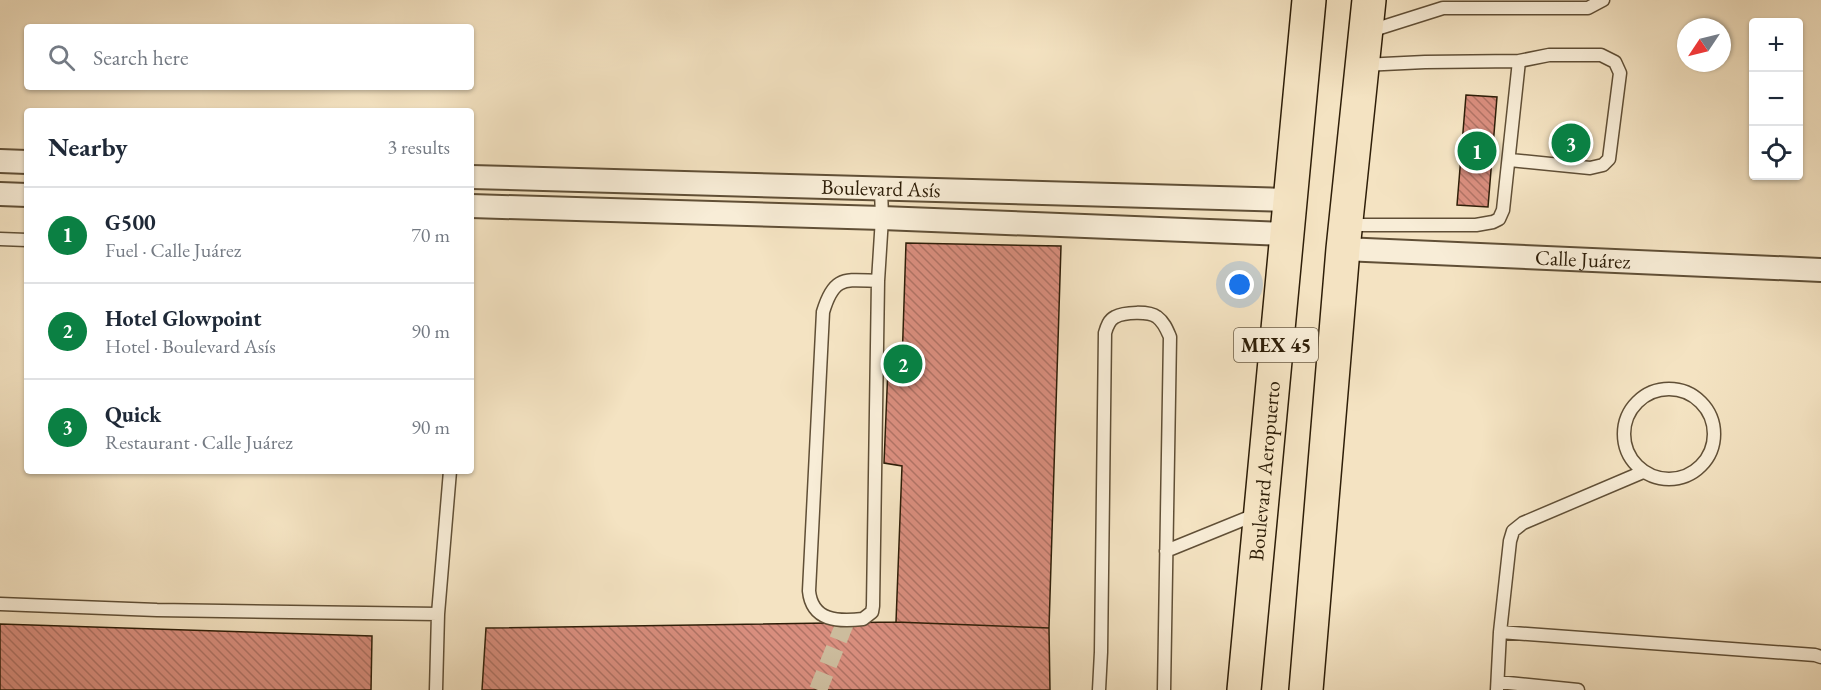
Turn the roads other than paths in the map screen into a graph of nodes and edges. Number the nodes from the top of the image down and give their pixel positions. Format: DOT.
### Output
graph roads {
  1 [pos="1309,0"];
  2 [pos="1369,0"];
  3 [pos="1603,0"];
  4 [pos="1454,4"];
  5 [pos="1365,49"];
  6 [pos="1519,62"];
  7 [pos="1510,160"];
  8 [pos="0,161"];
  9 [pos="24,162"];
  10 [pos="474,177"];
  11 [pos="881,189"];
  12 [pos="0,194"];
  13 [pos="24,195"];
  14 [pos="1139,196"];
  15 [pos="1290,200"];
  16 [pos="474,206"];
  17 [pos="882,218"];
  18 [pos="1136,227"];
  19 [pos="1287,234"];
  20 [pos="1344,237"];
  21 [pos="0,239"];
  22 [pos="24,240"];
  23 [pos="1821,270"];
  24 [pos="878,281"];
  25 [pos="1643,472"];
  26 [pos="450,474"];
  27 [pos="1261,512"];
  28 [pos="1166,551"];
  29 [pos="0,604"];
  30 [pos="438,614"];
  31 [pos="1500,632"];
  32 [pos="1821,657"];
  33 [pos="1497,686"];
  34 [pos="436,690"];
  35 [pos="1099,690"];
  36 [pos="1164,690"];
  37 [pos="1244,690"];
  38 [pos="1306,690"];
  39 [pos="1578,690"];
  1 -- 15 [label="highway, Boulevard Aeropuerto / MEX 45"];
  2 -- 5 [label="highway, MEX 45"];
  3 -- 4 [label="lane"];
  4 -- 5 [label="lane"];
  5 -- 6 [label="lane"];
  5 -- 20 [label="highway, MEX 45"];
  6 -- 7 [label="lane"];
  6 -- 7 [label="lane"];
  7 -- 20 [label="lane"];
  8 -- 9 [label="street"];
  10 -- 11 [label="street, Boulevard Asís"];
  11 -- 14 [label="street, Boulevard Asís"];
  11 -- 17 [label="lane"];
  12 -- 13 [label="street"];
  14 -- 15 [label="street, Boulevard Asís"];
  14 -- 18 [label="street"];
  15 -- 19 [label="highway, Boulevard Aeropuerto / MEX 45"];
  16 -- 17 [label="street, Boulevard Asís"];
  17 -- 18 [label="street, Boulevard Asís"];
  17 -- 24 [label="lane"];
  18 -- 19 [label="street, Boulevard Asís"];
  19 -- 27 [label="highway, Boulevard Aeropuerto / MEX 45"];
  20 -- 23 [label="street, Calle Juárez"];
  20 -- 38 [label="highway, MEX 45"];
  21 -- 22 [label="lane"];
  24 -- 24 [label="lane"];
  25 -- 25 [label="lane"];
  25 -- 31 [label="lane"];
  26 -- 30 [label="lane"];
  27 -- 28 [label="lane"];
  27 -- 37 [label="highway, Boulevard Aeropuerto / MEX 45"];
  28 -- 35 [label="lane"];
  28 -- 36 [label="lane"];
  29 -- 30 [label="lane"];
  30 -- 34 [label="lane"];
  31 -- 32 [label="lane"];
  31 -- 33 [label="lane"];
  33 -- 39 [label="lane"];
}
